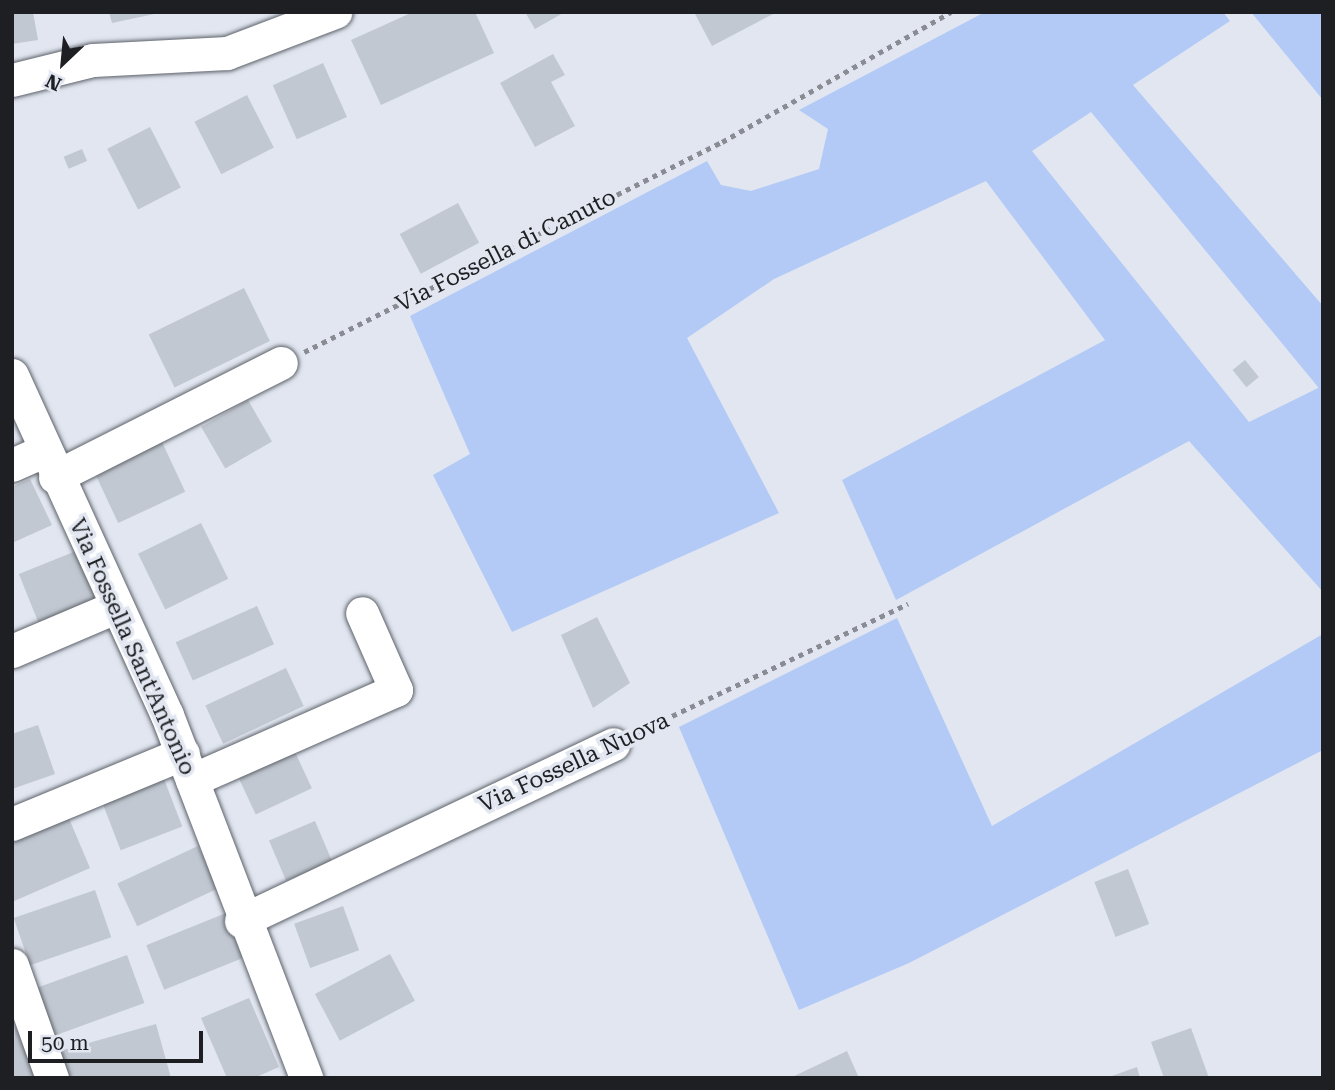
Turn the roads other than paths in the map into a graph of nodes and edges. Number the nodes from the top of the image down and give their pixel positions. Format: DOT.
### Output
graph roads {
  1 [pos="335,12"];
  2 [pos="12,80"];
  3 [pos="282,363"];
  4 [pos="12,375"];
  5 [pos="49,464"];
  6 [pos="12,466"];
  7 [pos="115,607"];
  8 [pos="362,613"];
  9 [pos="12,651"];
  10 [pos="613,744"];
  11 [pos="187,766"];
  12 [pos="12,824"];
  13 [pos="241,921"];
  14 [pos="12,965"];
  15 [pos="52,1078"];
  16 [pos="306,1078"];
  1 -- 2 [label="street"];
  3 -- 5 [label="street"];
  4 -- 5 [label="street, Via Fossella Sant'Antonio"];
  5 -- 6 [label="street"];
  5 -- 7 [label="street, Via Fossella Sant'Antonio"];
  7 -- 9 [label="street"];
  7 -- 11 [label="street, Via Fossella Sant'Antonio"];
  8 -- 11 [label="street"];
  10 -- 13 [label="street, Via Fossella Nuova"];
  11 -- 12 [label="street"];
  11 -- 13 [label="street, Via Fossella Sant'Antonio"];
  13 -- 16 [label="street, Via Fossella Sant'Antonio"];
  14 -- 15 [label="street"];
}
